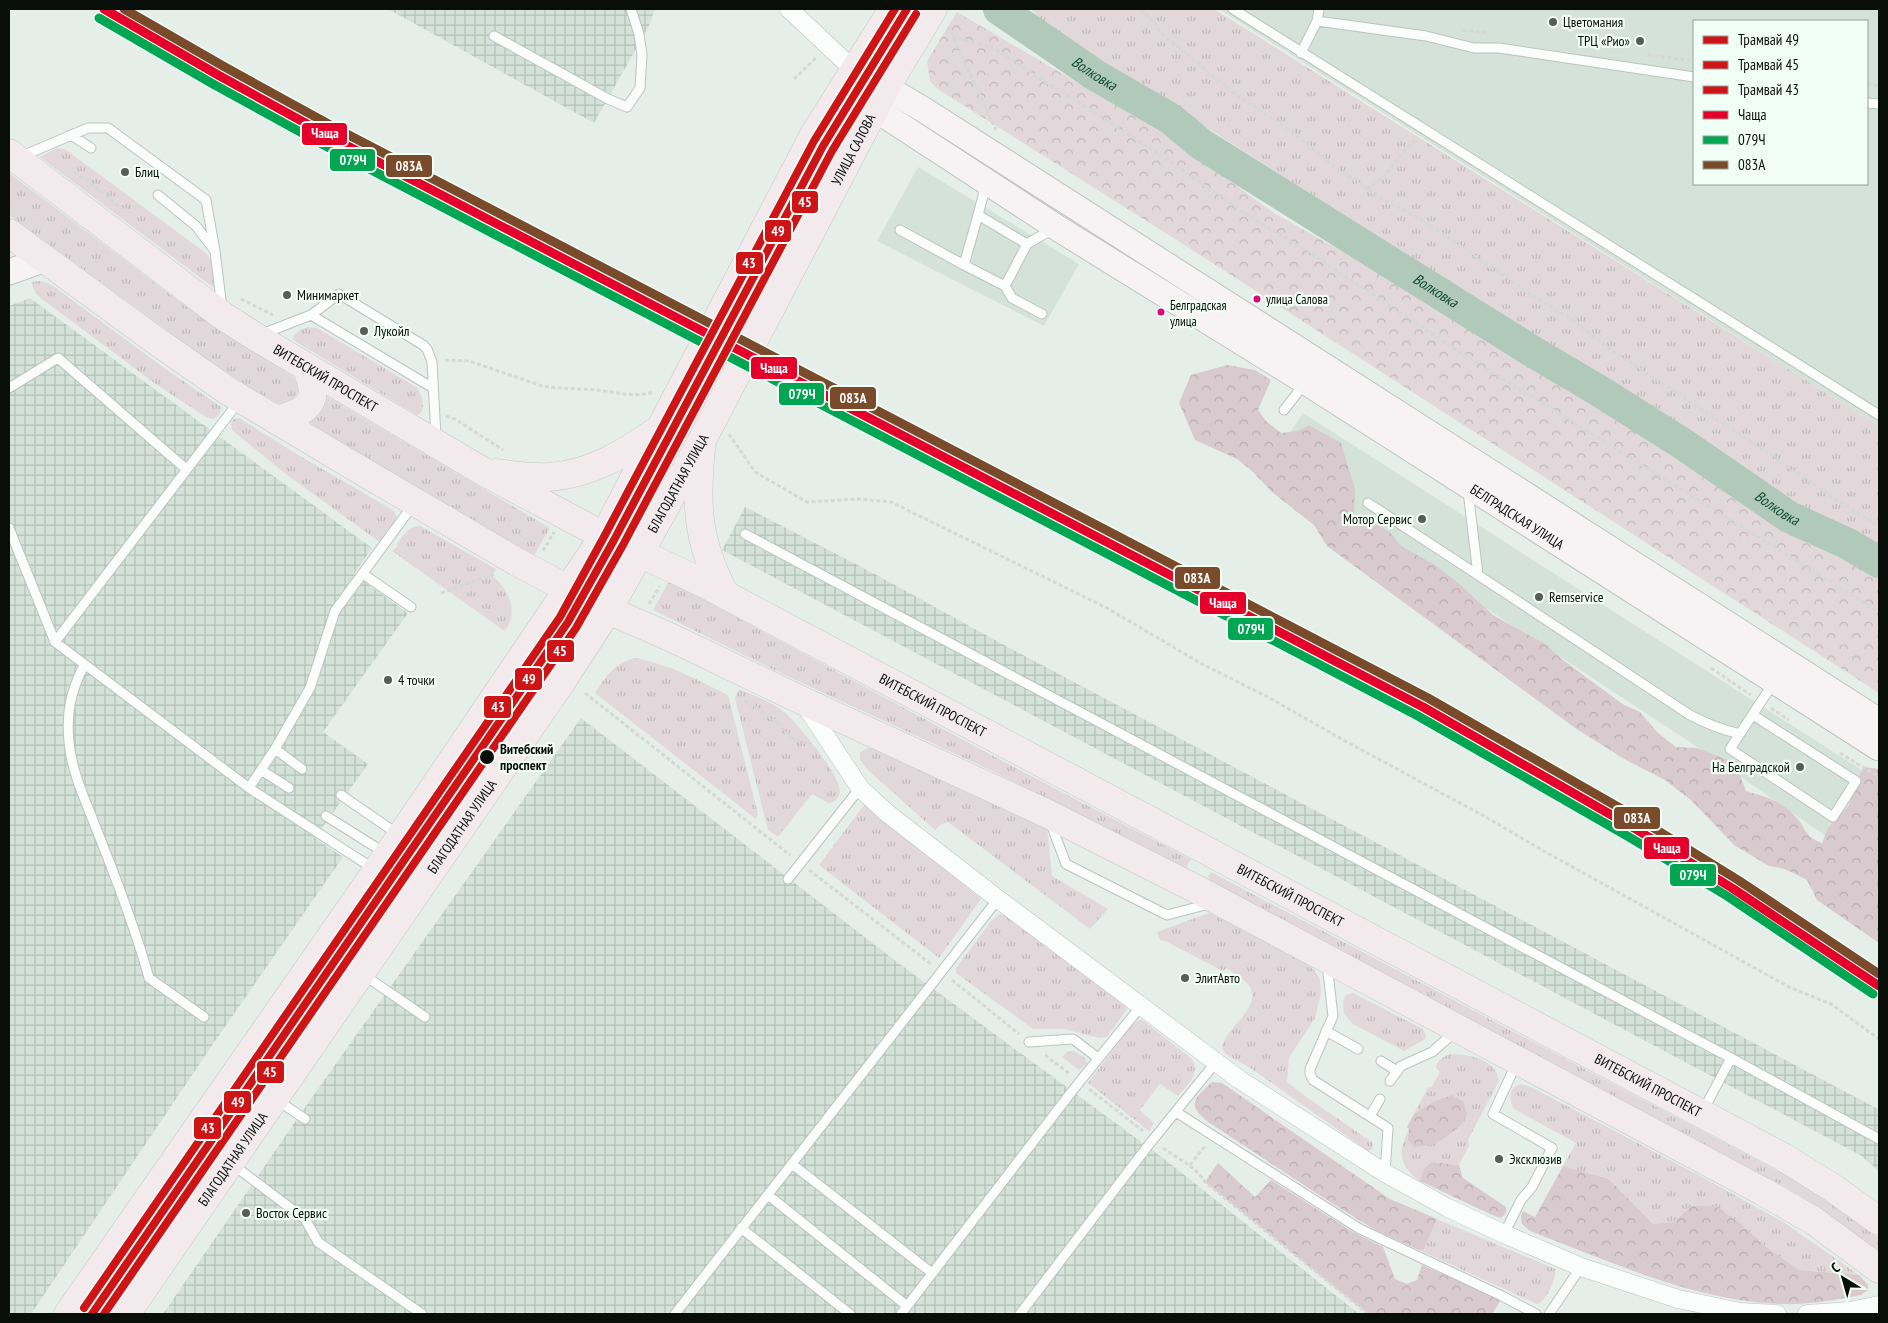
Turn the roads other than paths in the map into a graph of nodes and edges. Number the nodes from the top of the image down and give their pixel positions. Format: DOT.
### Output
graph roads {
  1 [pos="631,9"];
  2 [pos="789,9"];
  3 [pos="893,9"];
  4 [pos="1233,9"];
  5 [pos="1319,9"];
  6 [pos="938,14"];
  7 [pos="1317,21"];
  8 [pos="494,36"];
  9 [pos="1301,53"];
  10 [pos="854,70"];
  11 [pos="1693,77"];
  12 [pos="881,98"];
  13 [pos="71,134"];
  14 [pos="91,148"];
  15 [pos="12,156"];
  16 [pos="984,179"];
  17 [pos="158,195"];
  18 [pos="978,215"];
  19 [pos="1059,229"];
  20 [pos="900,230"];
  21 [pos="9,233"];
  22 [pos="1027,244"];
  23 [pos="215,251"];
  24 [pos="45,259"];
  25 [pos="964,265"];
  26 [pos="9,272"];
  27 [pos="1005,286"];
  28 [pos="780,292"];
  29 [pos="1042,314"];
  30 [pos="311,315"];
  31 [pos="223,316"];
  32 [pos="256,337"];
  33 [pos="306,367"];
  34 [pos="1306,382"];
  35 [pos="9,388"];
  36 [pos="432,388"];
  37 [pos="241,399"];
  38 [pos="1284,410"];
  39 [pos="1879,415"];
  40 [pos="276,420"];
  41 [pos="661,427"];
  42 [pos="701,442"];
  43 [pos="437,445"];
  44 [pos="186,469"];
  45 [pos="484,472"];
  46 [pos="1468,486"];
  47 [pos="414,502"];
  48 [pos="1368,503"];
  49 [pos="9,528"];
  50 [pos="745,534"];
  51 [pos="604,536"];
  52 [pos="639,552"];
  53 [pos="363,574"];
  54 [pos="1478,575"];
  55 [pos="569,589"];
  56 [pos="725,595"];
  57 [pos="411,607"];
  58 [pos="608,610"];
  59 [pos="55,642"];
  60 [pos="84,665"];
  61 [pos="1774,682"];
  62 [pos="801,700"];
  63 [pos="1752,715"];
  64 [pos="1879,721"];
  65 [pos="1740,734"];
  66 [pos="1879,748"];
  67 [pos="275,749"];
  68 [pos="302,769"];
  69 [pos="260,770"];
  70 [pos="249,788"];
  71 [pos="289,788"];
  72 [pos="860,788"];
  73 [pos="341,795"];
  74 [pos="1048,814"];
  75 [pos="326,816"];
  76 [pos="388,854"];
  77 [pos="1215,855"];
  78 [pos="788,879"];
  79 [pos="1208,896"];
  80 [pos="998,899"];
  81 [pos="1327,959"];
  82 [pos="361,974"];
  83 [pos="1141,1006"];
  84 [pos="204,1017"];
  85 [pos="425,1017"];
  86 [pos="1458,1029"];
  87 [pos="1326,1031"];
  88 [pos="1029,1042"];
  89 [pos="1358,1049"];
  90 [pos="1098,1058"];
  91 [pos="1731,1058"];
  92 [pos="1518,1060"];
  93 [pos="1381,1061"];
  94 [pos="1216,1062"];
  95 [pos="1397,1071"];
  96 [pos="1390,1081"];
  97 [pos="275,1098"];
  98 [pos="1380,1098"];
  99 [pos="1176,1112"];
  100 [pos="1702,1114"];
  101 [pos="1370,1116"];
  102 [pos="305,1119"];
  103 [pos="1879,1139"];
  104 [pos="230,1163"];
  105 [pos="792,1164"];
  106 [pos="1385,1174"];
  107 [pos="768,1194"];
  108 [pos="1879,1221"];
  109 [pos="741,1228"];
  110 [pos="1504,1234"];
  111 [pos="1580,1267"];
  112 [pos="1879,1269"];
  113 [pos="932,1273"];
  114 [pos="1879,1305"];
  115 [pos="907,1306"];
  116 [pos="1850,1313"];
  117 [pos="68,1314"];
  118 [pos="128,1314"];
  119 [pos="422,1314"];
  120 [pos="675,1314"];
  121 [pos="850,1314"];
  122 [pos="901,1314"];
  123 [pos="1020,1314"];
  124 [pos="1536,1314"];
  125 [pos="1549,1314"];
  126 [pos="1777,1314"];
  127 [pos="1807,1314"];
  1 -- 8 [label="lane"];
  2 -- 10 [label="street"];
  3 -- 10 [label="main road"];
  4 -- 9 [label="lane"];
  5 -- 7 [label="lane"];
  6 -- 12 [label="main road, УЛИЦА САЛОВА"];
  7 -- 9 [label="lane"];
  7 -- 11 [label="lane"];
  9 -- 39 [label="lane"];
  10 -- 12 [label="street, БЕЛГРАДСКАЯ УЛИЦА"];
  10 -- 41 [label="main road"];
  12 -- 16 [label="street, БЕЛГРАДСКАЯ УЛИЦА"];
  12 -- 28 [label="main road, УЛИЦА САЛОВА"];
  12 -- 64 [label="street, БЕЛГРАДСКАЯ УЛИЦА"];
  13 -- 14 [label="lane"];
  13 -- 15 [label="lane"];
  13 -- 23 [label="lane"];
  15 -- 31 [label="main road, ВИТЕБСКИЙ ПРОСПЕКТ"];
  16 -- 18 [label="lane"];
  16 -- 19 [label="street, БЕЛГРАДСКАЯ УЛИЦА"];
  17 -- 23 [label="lane"];
  18 -- 22 [label="lane"];
  18 -- 25 [label="lane"];
  19 -- 22 [label="lane"];
  19 -- 34 [label="street, БЕЛГРАДСКАЯ УЛИЦА"];
  20 -- 25 [label="lane"];
  21 -- 24 [label="main road"];
  22 -- 27 [label="lane"];
  23 -- 31 [label="lane"];
  24 -- 26 [label="street"];
  24 -- 37 [label="main road"];
  25 -- 27 [label="lane"];
  27 -- 29 [label="lane"];
  28 -- 42 [label="main road, БЛАГОДАТНАЯ УЛИЦА"];
  30 -- 32 [label="lane"];
  30 -- 36 [label="lane"];
  30 -- 36 [label="lane"];
  31 -- 32 [label="main road, ВИТЕБСКИЙ ПРОСПЕКТ"];
  32 -- 33 [label="main road, ВИТЕБСКИЙ ПРОСПЕКТ"];
  33 -- 40 [label="main road"];
  33 -- 43 [label="main road, ВИТЕБСКИЙ ПРОСПЕКТ"];
  34 -- 38 [label="lane"];
  34 -- 46 [label="street, БЕЛГРАДСКАЯ УЛИЦА"];
  35 -- 44 [label="lane"];
  36 -- 43 [label="lane"];
  37 -- 40 [label="main road"];
  37 -- 44 [label="lane"];
  40 -- 47 [label="main road"];
  41 -- 45 [label="main road"];
  41 -- 51 [label="main road"];
  42 -- 52 [label="main road, БЛАГОДАТНАЯ УЛИЦА"];
  42 -- 56 [label="main road"];
  43 -- 45 [label="main road, ВИТЕБСКИЙ ПРОСПЕКТ"];
  44 -- 59 [label="lane"];
  45 -- 51 [label="main road, ВИТЕБСКИЙ ПРОСПЕКТ"];
  46 -- 54 [label="lane"];
  46 -- 61 [label="street, БЕЛГРАДСКАЯ УЛИЦА"];
  47 -- 53 [label="lane"];
  47 -- 55 [label="main road"];
  48 -- 54 [label="lane"];
  49 -- 59 [label="lane"];
  50 -- 91 [label="lane"];
  51 -- 52 [label="main road, ВИТЕБСКИЙ ПРОСПЕКТ"];
  51 -- 55 [label="main road"];
  52 -- 56 [label="main road, ВИТЕБСКИЙ ПРОСПЕКТ"];
  52 -- 58 [label="main road, БЛАГОДАТНАЯ УЛИЦА"];
  53 -- 57 [label="lane"];
  53 -- 67 [label="lane"];
  54 -- 65 [label="lane"];
  55 -- 58 [label="main road"];
  55 -- 76 [label="main road"];
  56 -- 77 [label="main road, ВИТЕБСКИЙ ПРОСПЕКТ"];
  58 -- 62 [label="main road"];
  58 -- 82 [label="main road, БЛАГОДАТНАЯ УЛИЦА"];
  59 -- 60 [label="lane"];
  60 -- 70 [label="lane"];
  60 -- 84 [label="lane"];
  61 -- 63 [label="lane"];
  61 -- 66 [label="street, БЕЛГРАДСКАЯ УЛИЦА"];
  62 -- 72 [label="street"];
  62 -- 74 [label="main road"];
  63 -- 65 [label="lane"];
  63 -- 65 [label="lane"];
  67 -- 68 [label="lane"];
  67 -- 69 [label="lane"];
  69 -- 70 [label="lane"];
  69 -- 71 [label="lane"];
  70 -- 76 [label="lane"];
  72 -- 78 [label="lane"];
  72 -- 80 [label="street"];
  73 -- 76 [label="lane"];
  74 -- 79 [label="main road"];
  74 -- 79 [label="lane"];
  75 -- 76 [label="lane"];
  76 -- 117 [label="main road"];
  77 -- 79 [label="main road"];
  77 -- 100 [label="main road, ВИТЕБСКИЙ ПРОСПЕКТ"];
  79 -- 81 [label="main road"];
  80 -- 83 [label="street"];
  80 -- 105 [label="lane"];
  81 -- 86 [label="main road"];
  81 -- 87 [label="lane"];
  82 -- 85 [label="lane"];
  82 -- 97 [label="main road, БЛАГОДАТНАЯ УЛИЦА"];
  83 -- 90 [label="lane"];
  83 -- 94 [label="street"];
  86 -- 92 [label="main road"];
  86 -- 95 [label="lane"];
  87 -- 89 [label="lane"];
  87 -- 101 [label="lane"];
  88 -- 90 [label="lane"];
  90 -- 113 [label="lane"];
  91 -- 100 [label="lane"];
  91 -- 103 [label="lane"];
  92 -- 110 [label="lane"];
  92 -- 112 [label="main road"];
  93 -- 95 [label="lane"];
  94 -- 99 [label="lane"];
  94 -- 106 [label="street"];
  95 -- 96 [label="lane"];
  97 -- 102 [label="lane"];
  97 -- 104 [label="main road, БЛАГОДАТНАЯ УЛИЦА"];
  98 -- 101 [label="lane"];
  99 -- 123 [label="lane"];
  99 -- 124 [label="lane"];
  100 -- 108 [label="main road, ВИТЕБСКИЙ ПРОСПЕКТ"];
  101 -- 106 [label="lane"];
  104 -- 118 [label="main road, БЛАГОДАТНАЯ УЛИЦА"];
  104 -- 119 [label="lane"];
  105 -- 107 [label="lane"];
  105 -- 113 [label="lane"];
  106 -- 110 [label="street"];
  107 -- 109 [label="lane"];
  107 -- 115 [label="lane"];
  109 -- 120 [label="lane"];
  109 -- 121 [label="lane"];
  110 -- 111 [label="street"];
  111 -- 125 [label="lane"];
  111 -- 126 [label="street"];
  113 -- 115 [label="lane"];
  114 -- 116 [label="street"];
  115 -- 122 [label="lane"];
  116 -- 127 [label="street"];
}
